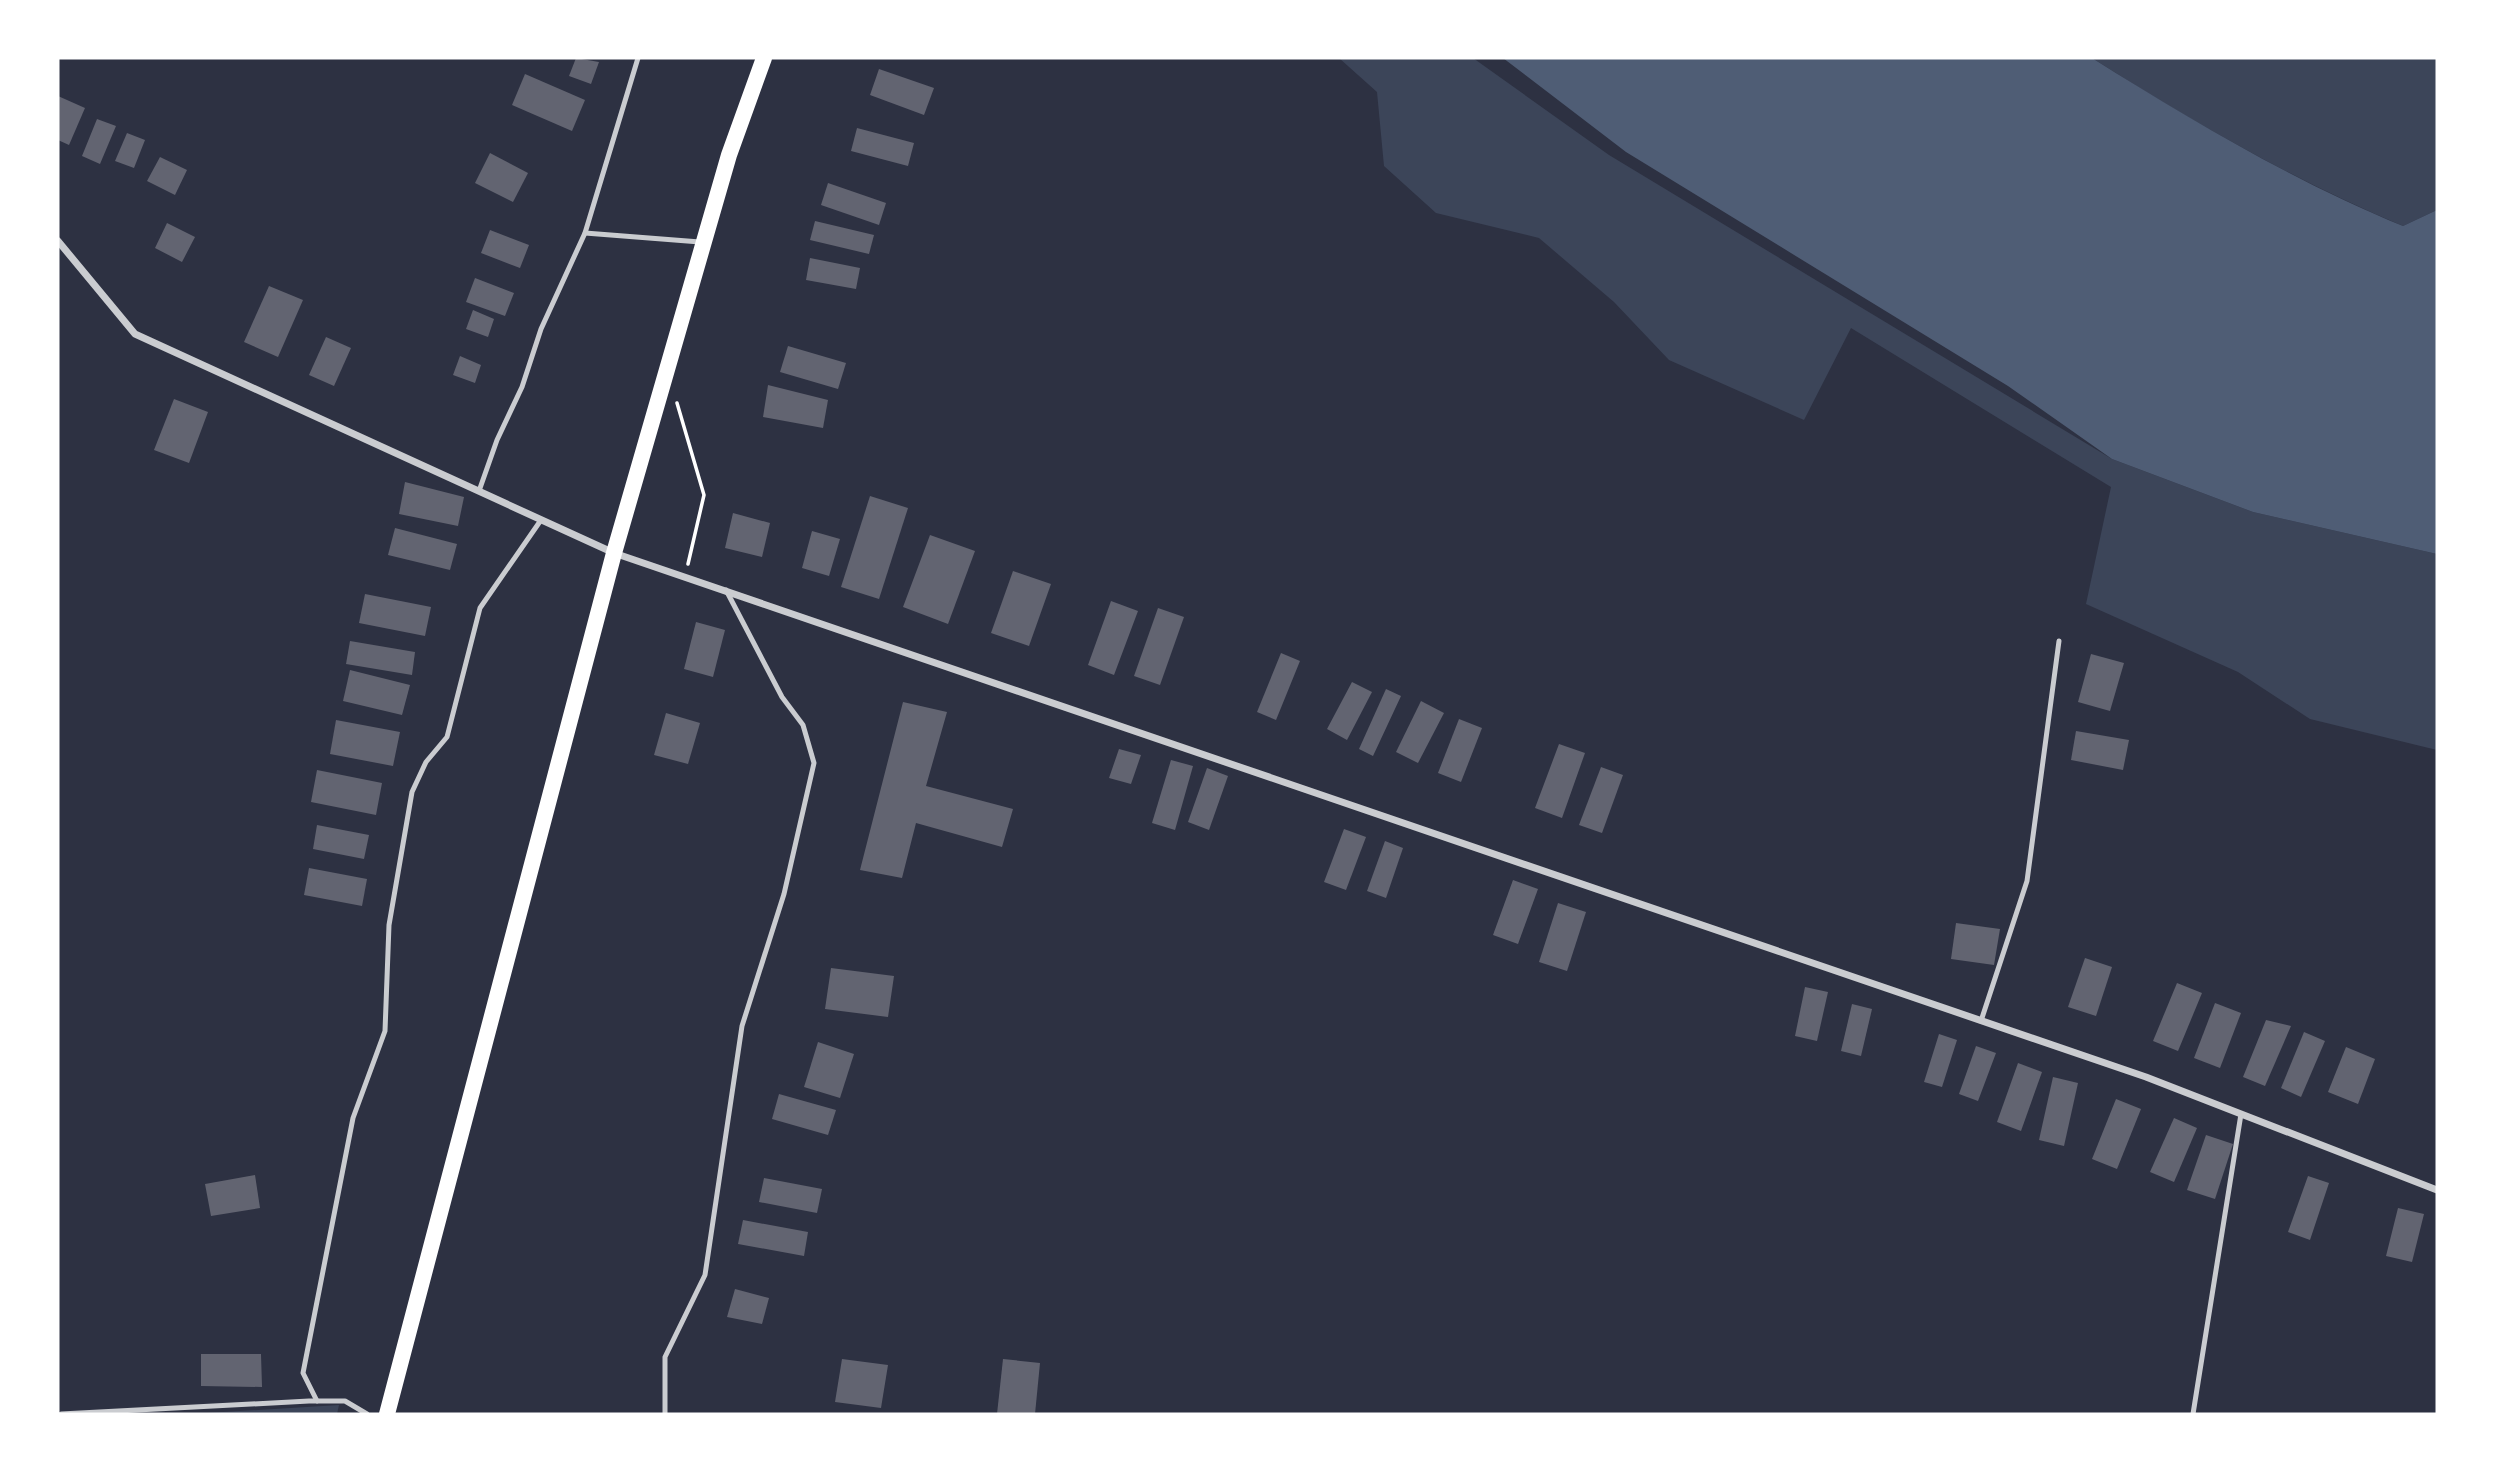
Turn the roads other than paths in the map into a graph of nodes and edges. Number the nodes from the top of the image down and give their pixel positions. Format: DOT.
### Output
graph roads {
  1 [pos="638,58"];
  2 [pos="764,58"];
  3 [pos="585,233"];
  4 [pos="58,241"];
  5 [pos="704,242"];
  6 [pos="479,491"];
  7 [pos="541,520"];
  8 [pos="614,553"];
  9 [pos="725,590"];
  10 [pos="2059,641"];
  11 [pos="1981,1021"];
  12 [pos="2241,1114"];
  13 [pos="2437,1189"];
  14 [pos="317,1401"];
  15 [pos="61,1414"];
  16 [pos="367,1414"];
  17 [pos="387,1414"];
  18 [pos="665,1414"];
  19 [pos="2193,1414"];
  1 -- 3 [label="lane"];
  2 -- 5 [label="main road"];
  3 -- 5 [label="lane"];
  3 -- 6 [label="lane"];
  4 -- 6 [label="street"];
  5 -- 8 [label="main road"];
  6 -- 7 [label="street"];
  7 -- 8 [label="street"];
  7 -- 14 [label="lane"];
  8 -- 9 [label="street"];
  8 -- 17 [label="main road"];
  9 -- 11 [label="street"];
  9 -- 18 [label="lane"];
  10 -- 11 [label="lane"];
  11 -- 12 [label="street"];
  12 -- 13 [label="street"];
  12 -- 19 [label="lane"];
  14 -- 15 [label="lane"];
  14 -- 16 [label="lane"];
}
